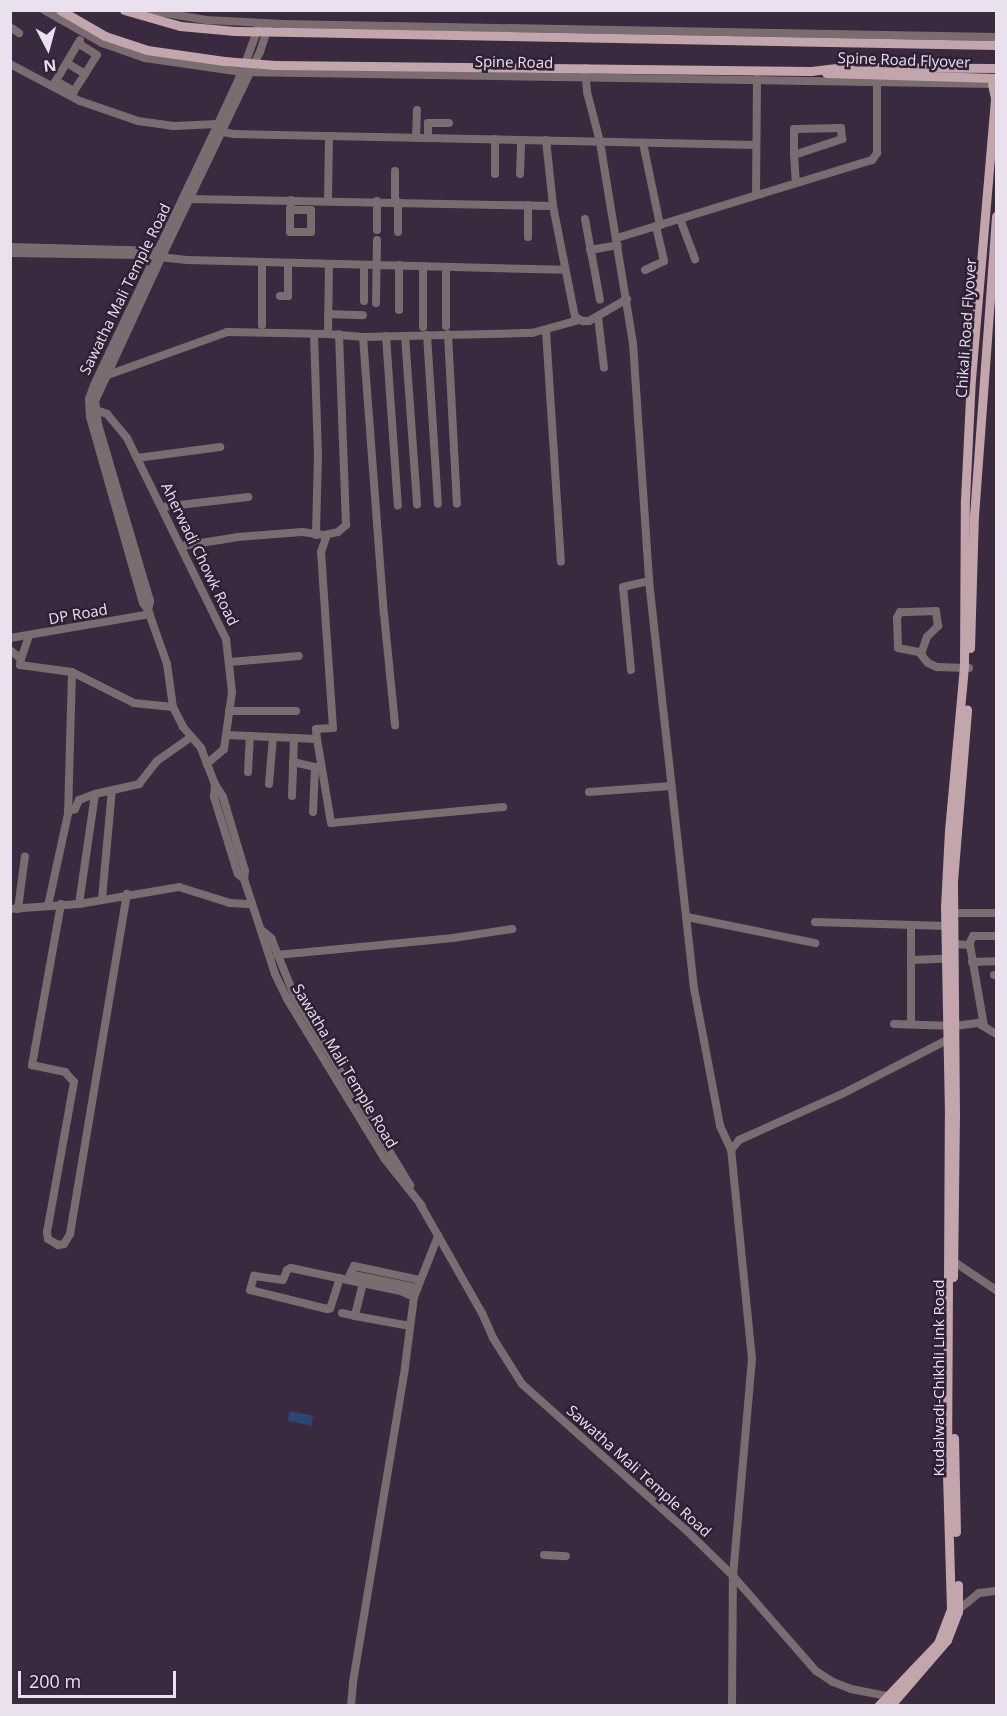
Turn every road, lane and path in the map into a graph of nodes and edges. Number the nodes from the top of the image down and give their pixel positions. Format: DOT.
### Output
graph roads {
  1 [pos="44,10"];
  2 [pos="60,10"];
  3 [pos="124,10"];
  4 [pos="147,10"];
  5 [pos="10,27"];
  6 [pos="235,27"];
  7 [pos="263,28"];
  8 [pos="19,33"];
  9 [pos="84,34"];
  10 [pos="996,37"];
  11 [pos="78,44"];
  12 [pos="996,45"];
  13 [pos="67,63"];
  14 [pos="10,64"];
  15 [pos="248,67"];
  16 [pos="996,68"];
  17 [pos="811,71"];
  18 [pos="585,73"];
  19 [pos="85,74"];
  20 [pos="757,79"];
  21 [pos="877,81"];
  22 [pos="995,82"];
  23 [pos="54,84"];
  24 [pos="417,110"];
  25 [pos="449,123"];
  26 [pos="220,128"];
  27 [pos="329,137"];
  28 [pos="417,138"];
  29 [pos="428,138"];
  30 [pos="495,139"];
  31 [pos="521,140"];
  32 [pos="546,140"];
  33 [pos="996,141"];
  34 [pos="600,142"];
  35 [pos="643,143"];
  36 [pos="756,145"];
  37 [pos="794,155"];
  38 [pos="395,171"];
  39 [pos="495,174"];
  40 [pos="520,174"];
  41 [pos="796,182"];
  42 [pos="756,195"];
  43 [pos="189,199"];
  44 [pos="291,200"];
  45 [pos="328,200"];
  46 [pos="376,201"];
  47 [pos="397,202"];
  48 [pos="528,205"];
  49 [pos="553,206"];
  50 [pos="290,210"];
  51 [pos="996,216"];
  52 [pos="585,219"];
  53 [pos="680,219"];
  54 [pos="658,226"];
  55 [pos="377,230"];
  56 [pos="398,232"];
  57 [pos="528,237"];
  58 [pos="377,240"];
  59 [pos="618,242"];
  60 [pos="10,247"];
  61 [pos="590,250"];
  62 [pos="10,253"];
  63 [pos="160,253"];
  64 [pos="695,259"];
  65 [pos="262,262"];
  66 [pos="290,263"];
  67 [pos="329,264"];
  68 [pos="364,265"];
  69 [pos="377,265"];
  70 [pos="399,265"];
  71 [pos="423,266"];
  72 [pos="446,267"];
  73 [pos="564,270"];
  74 [pos="645,270"];
  75 [pos="292,279"];
  76 [pos="280,296"];
  77 [pos="627,299"];
  78 [pos="600,300"];
  79 [pos="364,301"];
  80 [pos="376,303"];
  81 [pos="993,306"];
  82 [pos="399,310"];
  83 [pos="328,314"];
  84 [pos="363,315"];
  85 [pos="598,317"];
  86 [pos="579,320"];
  87 [pos="262,325"];
  88 [pos="423,327"];
  89 [pos="447,330"];
  90 [pos="546,331"];
  91 [pos="314,334"];
  92 [pos="328,334"];
  93 [pos="339,334"];
  94 [pos="428,335"];
  95 [pos="363,336"];
  96 [pos="386,336"];
  97 [pos="405,336"];
  98 [pos="604,368"];
  99 [pos="105,375"];
  100 [pos="92,409"];
  101 [pos="220,447"];
  102 [pos="137,458"];
  103 [pos="248,497"];
  104 [pos="438,504"];
  105 [pos="457,504"];
  106 [pos="417,505"];
  107 [pos="398,506"];
  108 [pos="162,507"];
  109 [pos="969,516"];
  110 [pos="316,535"];
  111 [pos="327,535"];
  112 [pos="182,546"];
  113 [pos="561,562"];
  114 [pos="649,581"];
  115 [pos="149,612"];
  116 [pos="29,636"];
  117 [pos="10,638"];
  118 [pos="10,650"];
  119 [pos="921,654"];
  120 [pos="299,656"];
  121 [pos="21,659"];
  122 [pos="230,662"];
  123 [pos="967,667"];
  124 [pos="631,670"];
  125 [pos="72,672"];
  126 [pos="173,707"];
  127 [pos="229,711"];
  128 [pos="296,711"];
  129 [pos="395,725"];
  130 [pos="226,735"];
  131 [pos="250,736"];
  132 [pos="191,737"];
  133 [pos="273,737"];
  134 [pos="294,738"];
  135 [pos="317,739"];
  136 [pos="293,762"];
  137 [pos="207,764"];
  138 [pos="248,772"];
  139 [pos="269,784"];
  140 [pos="671,786"];
  141 [pos="112,790"];
  142 [pos="589,792"];
  143 [pos="95,794"];
  144 [pos="292,796"];
  145 [pos="503,807"];
  146 [pos="68,811"];
  147 [pos="313,812"];
  148 [pos="25,856"];
  149 [pos="127,894"];
  150 [pos="102,899"];
  151 [pos="61,904"];
  152 [pos="79,904"];
  153 [pos="252,904"];
  154 [pos="48,906"];
  155 [pos="14,909"];
  156 [pos="952,913"];
  157 [pos="996,913"];
  158 [pos="687,917"];
  159 [pos="814,922"];
  160 [pos="911,925"];
  161 [pos="946,926"];
  162 [pos="512,929"];
  163 [pos="263,931"];
  164 [pos="996,936"];
  165 [pos="815,944"];
  166 [pos="953,944"];
  167 [pos="969,944"];
  168 [pos="277,955"];
  169 [pos="945,959"];
  170 [pos="911,960"];
  171 [pos="996,961"];
  172 [pos="972,963"];
  173 [pos="894,1024"];
  174 [pos="911,1024"];
  175 [pos="950,1026"];
  176 [pos="984,1026"];
  177 [pos="996,1033"];
  178 [pos="949,1039"];
  179 [pos="731,1150"];
  180 [pos="422,1206"];
  181 [pos="438,1236"];
  182 [pos="953,1261"];
  183 [pos="340,1278"];
  184 [pos="363,1283"];
  185 [pos="417,1289"];
  186 [pos="996,1290"];
  187 [pos="342,1313"];
  188 [pos="355,1316"];
  189 [pos="410,1326"];
  190 [pos="951,1472"];
  191 [pos="544,1556"];
  192 [pos="566,1556"];
  193 [pos="733,1576"];
  194 [pos="994,1592"];
  195 [pos="958,1610"];
  196 [pos="889,1702"];
  197 [pos="351,1706"];
  198 [pos="732,1706"];
  199 [pos="878,1706"];
  1 -- 9 [label="street, Spine Road"];
  2 -- 15 [label="main road"];
  3 -- 6 [label="main road"];
  4 -- 6 [label="street"];
  5 -- 8 [label="street"];
  6 -- 7 [label="main road"];
  7 -- 10 [label="street"];
  7 -- 12 [label="main road, Spine Road"];
  7 -- 15 [label="street, Sawatha Mali Temple Road"];
  9 -- 11 [label="street"];
  9 -- 15 [label="street, Spine Road"];
  11 -- 13 [label="street"];
  11 -- 19 [label="street"];
  13 -- 19 [label="street"];
  13 -- 23 [label="street"];
  14 -- 23 [label="street"];
  15 -- 18 [label="main road, Spine Road"];
  15 -- 26 [label="street, Sawatha Mali Temple Road"];
  16 -- 17 [label="main road, Spine Road"];
  17 -- 18 [label="main road, Spine Road"];
  17 -- 22 [label="main road, Spine Road Flyover"];
  18 -- 20 [label="street, Spine Road"];
  18 -- 34 [label="street"];
  19 -- 23 [label="street"];
  20 -- 21 [label="street, Spine Road"];
  20 -- 36 [label="street"];
  21 -- 22 [label="street, Spine Road"];
  21 -- 41 [label="street"];
  22 -- 109 [label="main road"];
  23 -- 26 [label="street"];
  24 -- 28 [label="street"];
  25 -- 29 [label="street"];
  26 -- 27 [label="street"];
  26 -- 43 [label="street, Sawatha Mali Temple Road"];
  26 -- 63 [label="street, Sawatha Mali Temple Road"];
  27 -- 28 [label="street"];
  27 -- 45 [label="street"];
  28 -- 29 [label="street"];
  29 -- 30 [label="street"];
  30 -- 31 [label="street"];
  30 -- 39 [label="street"];
  31 -- 32 [label="street"];
  31 -- 40 [label="street"];
  32 -- 34 [label="street"];
  32 -- 49 [label="street"];
  33 -- 109 [label="main road, Chikali Road Flyover"];
  34 -- 35 [label="street"];
  34 -- 59 [label="street"];
  35 -- 36 [label="street"];
  35 -- 54 [label="street"];
  36 -- 42 [label="street"];
  37 -- 37 [label="street"];
  37 -- 41 [label="street"];
  38 -- 47 [label="street"];
  41 -- 42 [label="street"];
  42 -- 53 [label="street"];
  43 -- 44 [label="street"];
  43 -- 63 [label="street, Sawatha Mali Temple Road"];
  44 -- 45 [label="street"];
  44 -- 50 [label="street"];
  45 -- 46 [label="street"];
  46 -- 47 [label="street"];
  46 -- 55 [label="street"];
  47 -- 48 [label="street"];
  47 -- 56 [label="street"];
  48 -- 49 [label="street"];
  48 -- 57 [label="street"];
  49 -- 73 [label="street"];
  51 -- 81 [label="main road"];
  52 -- 61 [label="street"];
  53 -- 54 [label="street"];
  53 -- 64 [label="street"];
  54 -- 59 [label="street"];
  54 -- 74 [label="street"];
  58 -- 69 [label="street"];
  59 -- 61 [label="street"];
  59 -- 77 [label="street"];
  60 -- 63 [label="street"];
  61 -- 78 [label="street"];
  62 -- 63 [label="street"];
  63 -- 65 [label="street"];
  63 -- 99 [label="street, Sawatha Mali Temple Road"];
  63 -- 100 [label="street, Sawatha Mali Temple Road"];
  65 -- 66 [label="street"];
  65 -- 87 [label="street"];
  66 -- 67 [label="street"];
  66 -- 75 [label="street"];
  66 -- 76 [label="street"];
  67 -- 68 [label="street"];
  67 -- 83 [label="street"];
  68 -- 69 [label="street"];
  68 -- 79 [label="street"];
  69 -- 70 [label="street"];
  69 -- 80 [label="street"];
  70 -- 71 [label="street"];
  70 -- 82 [label="street"];
  71 -- 72 [label="street"];
  71 -- 88 [label="street"];
  72 -- 73 [label="street"];
  72 -- 89 [label="street"];
  73 -- 86 [label="street"];
  77 -- 85 [label="street"];
  77 -- 114 [label="street"];
  81 -- 109 [label="main road"];
  83 -- 84 [label="street"];
  83 -- 92 [label="street"];
  85 -- 86 [label="street"];
  85 -- 98 [label="street"];
  86 -- 90 [label="street"];
  89 -- 90 [label="street"];
  89 -- 94 [label="street"];
  89 -- 105 [label="street"];
  90 -- 113 [label="street"];
  91 -- 92 [label="street"];
  91 -- 99 [label="street"];
  91 -- 110 [label="street"];
  92 -- 93 [label="street"];
  93 -- 95 [label="street"];
  93 -- 111 [label="street"];
  94 -- 97 [label="street"];
  94 -- 104 [label="street"];
  95 -- 96 [label="street"];
  95 -- 129 [label="street"];
  96 -- 97 [label="street"];
  96 -- 107 [label="street"];
  97 -- 106 [label="street"];
  99 -- 100 [label="street, Sawatha Mali Temple Road"];
  100 -- 102 [label="street, Aherwadi Chowk Road"];
  100 -- 115 [label="street, Sawatha Mali Temple Road"];
  101 -- 102 [label="street"];
  102 -- 108 [label="street, Aherwadi Chowk Road"];
  103 -- 108 [label="street"];
  108 -- 112 [label="street, Aherwadi Chowk Road"];
  109 -- 123 [label="main road"];
  110 -- 111 [label="street"];
  110 -- 112 [label="street"];
  111 -- 135 [label="street"];
  112 -- 122 [label="street, Aherwadi Chowk Road"];
  114 -- 124 [label="street"];
  114 -- 140 [label="street"];
  115 -- 116 [label="street, DP Road"];
  115 -- 126 [label="street, Sawatha Mali Temple Road"];
  116 -- 117 [label="street, DP Road"];
  116 -- 121 [label="street"];
  118 -- 121 [label="street"];
  119 -- 119 [label="street"];
  119 -- 123 [label="street"];
  120 -- 122 [label="street"];
  121 -- 125 [label="street"];
  122 -- 127 [label="street, Aherwadi Chowk Road"];
  123 -- 156 [label="main road"];
  123 -- 161 [label="main road"];
  125 -- 126 [label="street"];
  125 -- 146 [label="street"];
  126 -- 132 [label="street, Sawatha Mali Temple Road"];
  127 -- 128 [label="street"];
  127 -- 130 [label="street, Aherwadi Chowk Road"];
  130 -- 131 [label="street"];
  130 -- 137 [label="street, Aherwadi Chowk Road"];
  131 -- 133 [label="street"];
  131 -- 138 [label="street"];
  132 -- 137 [label="street, Sawatha Mali Temple Road"];
  132 -- 141 [label="street"];
  133 -- 134 [label="street"];
  133 -- 139 [label="street"];
  134 -- 135 [label="street"];
  134 -- 136 [label="street"];
  135 -- 145 [label="street"];
  136 -- 144 [label="street"];
  136 -- 147 [label="street"];
  137 -- 153 [label="street, Sawatha Mali Temple Road"];
  140 -- 142 [label="street"];
  140 -- 158 [label="street"];
  141 -- 143 [label="street"];
  141 -- 150 [label="street"];
  143 -- 146 [label="street"];
  143 -- 152 [label="street"];
  146 -- 154 [label="street"];
  148 -- 155 [label="street"];
  149 -- 150 [label="street"];
  149 -- 151 [label="street"];
  149 -- 153 [label="street"];
  150 -- 152 [label="street"];
  151 -- 152 [label="street"];
  151 -- 154 [label="street"];
  153 -- 163 [label="street, Sawatha Mali Temple Road"];
  154 -- 155 [label="street"];
  156 -- 157 [label="street"];
  156 -- 166 [label="main road"];
  158 -- 165 [label="street"];
  158 -- 179 [label="street"];
  159 -- 160 [label="street"];
  160 -- 161 [label="street"];
  160 -- 170 [label="street"];
  161 -- 169 [label="main road"];
  162 -- 168 [label="street"];
  163 -- 168 [label="street, Sawatha Mali Temple Road"];
  163 -- 180 [label="street, Sawatha Mali Temple Road"];
  164 -- 167 [label="street"];
  166 -- 167 [label="street"];
  166 -- 175 [label="main road"];
  167 -- 172 [label="street"];
  168 -- 180 [label="street, Sawatha Mali Temple Road"];
  169 -- 170 [label="street"];
  169 -- 175 [label="main road"];
  170 -- 174 [label="street"];
  171 -- 172 [label="street"];
  172 -- 176 [label="street"];
  173 -- 174 [label="street"];
  174 -- 175 [label="street"];
  175 -- 176 [label="street"];
  175 -- 178 [label="main road, Kudalwadi-Chikhli Link Road"];
  176 -- 177 [label="street"];
  178 -- 179 [label="street"];
  178 -- 182 [label="main road, Kudalwadi-Chikhli Link Road"];
  178 -- 190 [label="main road, Kudalwadi-Chikhli Link Road"];
  179 -- 193 [label="street"];
  180 -- 181 [label="street, Sawatha Mali Temple Road"];
  181 -- 185 [label="street"];
  181 -- 193 [label="street, Sawatha Mali Temple Road"];
  182 -- 186 [label="street"];
  182 -- 190 [label="main road, Kudalwadi-Chikhli Link Road"];
  183 -- 183 [label="street"];
  183 -- 184 [label="street"];
  184 -- 185 [label="street"];
  184 -- 188 [label="street"];
  185 -- 185 [label="street"];
  185 -- 189 [label="street"];
  187 -- 188 [label="street"];
  188 -- 189 [label="street"];
  189 -- 197 [label="street"];
  190 -- 195 [label="main road, Kudalwadi-Chikhli Link Road"];
  190 -- 196 [label="main road, Kudalwadi-Chikhli Link Road"];
  191 -- 192 [label="street"];
  193 -- 196 [label="street, Sawatha Mali Temple Road"];
  193 -- 198 [label="street"];
  194 -- 195 [label="street"];
  195 -- 196 [label="main road, Kudalwadi-Chikhli Link Road"];
  196 -- 199 [label="main road, Kudalwadi-Chikhli Link Road"];
}
